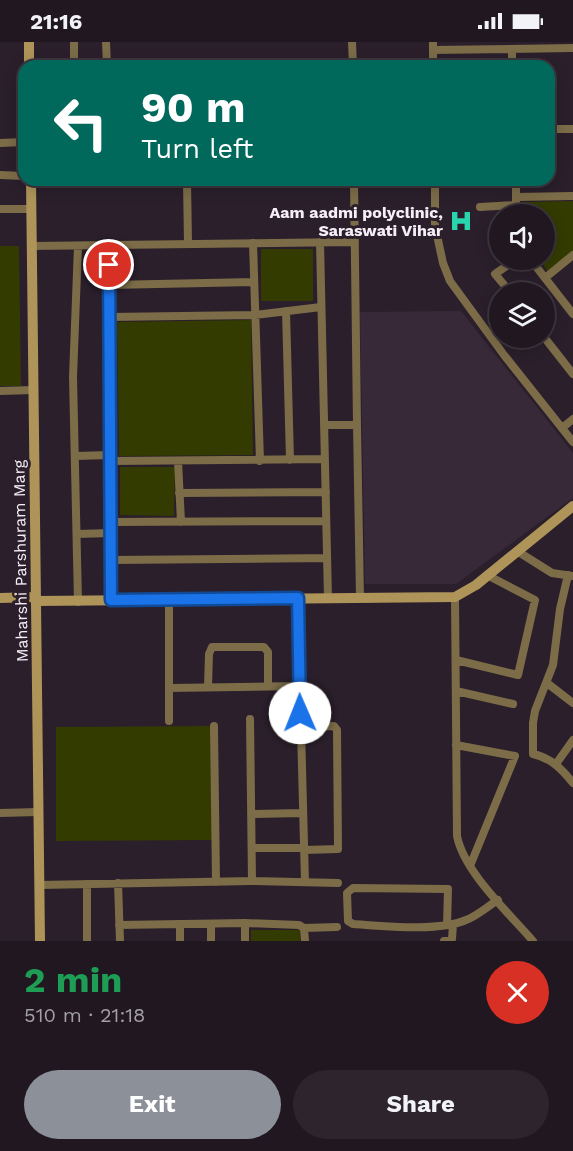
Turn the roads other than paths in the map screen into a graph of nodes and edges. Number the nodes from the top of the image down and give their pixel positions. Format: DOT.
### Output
graph roads {
  1 [pos="29,42"];
  2 [pos="74,42"];
  3 [pos="106,42"];
  4 [pos="352,42"];
  5 [pos="433,46"];
  6 [pos="573,48"];
  7 [pos="512,49"];
  8 [pos="29,60"];
  9 [pos="74,60"];
  10 [pos="107,60"];
  11 [pos="353,60"];
  12 [pos="512,60"];
  13 [pos="555,129"];
  14 [pos="573,129"];
  15 [pos="18,142"];
  16 [pos="0,143"];
  17 [pos="0,176"];
  18 [pos="18,176"];
  19 [pos="31,186"];
  20 [pos="187,186"];
  21 [pos="354,186"];
  22 [pos="435,186"];
  23 [pos="516,186"];
  24 [pos="573,196"];
  25 [pos="516,201"];
  26 [pos="480,207"];
  27 [pos="0,208"];
  28 [pos="31,208"];
  29 [pos="320,242"];
  30 [pos="355,242"];
  31 [pos="253,243"];
  32 [pos="188,244"];
  33 [pos="109,245"];
  34 [pos="31,246"];
  35 [pos="78,246"];
  36 [pos="572,258"];
  37 [pos="500,270"];
  38 [pos="539,270"];
  39 [pos="545,278"];
  40 [pos="254,282"];
  41 [pos="502,282"];
  42 [pos="109,285"];
  43 [pos="321,307"];
  44 [pos="286,311"];
  45 [pos="573,314"];
  46 [pos="255,315"];
  47 [pos="109,317"];
  48 [pos="553,348"];
  49 [pos="573,374"];
  50 [pos="33,390"];
  51 [pos="0,391"];
  52 [pos="573,419"];
  53 [pos="324,425"];
  54 [pos="357,425"];
  55 [pos="562,428"];
  56 [pos="573,442"];
  57 [pos="75,456"];
  58 [pos="110,458"];
  59 [pos="325,459"];
  60 [pos="290,460"];
  61 [pos="178,461"];
  62 [pos="260,461"];
  63 [pos="326,492"];
  64 [pos="179,493"];
  65 [pos="572,508"];
  66 [pos="326,521"];
  67 [pos="111,522"];
  68 [pos="180,522"];
  69 [pos="111,533"];
  70 [pos="77,534"];
  71 [pos="517,551"];
  72 [pos="327,558"];
  73 [pos="111,560"];
  74 [pos="488,576"];
  75 [pos="570,576"];
  76 [pos="455,597"];
  77 [pos="0,598"];
  78 [pos="298,598"];
  79 [pos="328,598"];
  80 [pos="360,598"];
  81 [pos="36,599"];
  82 [pos="111,600"];
  83 [pos="169,600"];
  84 [pos="78,602"];
  85 [pos="456,660"];
  86 [pos="547,683"];
  87 [pos="268,686"];
  88 [pos="300,686"];
  89 [pos="208,687"];
  90 [pos="169,688"];
  91 [pos="456,690"];
  92 [pos="573,703"];
  93 [pos="513,704"];
  94 [pos="300,713"];
  95 [pos="250,719"];
  96 [pos="169,721"];
  97 [pos="214,726"];
  98 [pos="573,740"];
  99 [pos="456,745"];
  100 [pos="556,764"];
  101 [pos="573,783"];
  102 [pos="38,812"];
  103 [pos="0,813"];
  104 [pos="302,813"];
  105 [pos="252,814"];
  106 [pos="252,848"];
  107 [pos="304,849"];
  108 [pos="470,866"];
  109 [pos="252,881"];
  110 [pos="216,882"];
  111 [pos="305,882"];
  112 [pos="118,883"];
  113 [pos="338,883"];
  114 [pos="87,884"];
  115 [pos="39,885"];
  116 [pos="498,900"];
  117 [pos="245,923"];
  118 [pos="119,924"];
  119 [pos="180,924"];
  120 [pos="212,924"];
  121 [pos="450,924"];
  122 [pos="338,927"];
  123 [pos="304,928"];
  124 [pos="40,941"];
  125 [pos="87,941"];
  126 [pos="120,941"];
  127 [pos="180,941"];
  128 [pos="212,941"];
  129 [pos="245,941"];
  130 [pos="305,941"];
  131 [pos="444,941"];
  132 [pos="533,941"];
  1 -- 8 [label="street"];
  2 -- 9 [label="street"];
  3 -- 10 [label="street"];
  4 -- 11 [label="street"];
  5 -- 7 [label="street"];
  6 -- 7 [label="street"];
  7 -- 12 [label="street"];
  13 -- 14 [label="street"];
  15 -- 16 [label="street"];
  17 -- 18 [label="street"];
  19 -- 28 [label="street, Maharshi Parshuram Marg"];
  20 -- 32 [label="street"];
  21 -- 30 [label="street"];
  22 -- 55 [label="street"];
  23 -- 25 [label="street"];
  24 -- 25 [label="street"];
  25 -- 26 [label="street"];
  27 -- 28 [label="street"];
  28 -- 34 [label="street, Maharshi Parshuram Marg"];
  29 -- 30 [label="street"];
  29 -- 31 [label="street"];
  29 -- 43 [label="street"];
  30 -- 54 [label="street"];
  31 -- 32 [label="street"];
  31 -- 40 [label="street"];
  32 -- 33 [label="street"];
  33 -- 35 [label="street"];
  33 -- 42 [label="street"];
  34 -- 35 [label="street"];
  34 -- 50 [label="street, Maharshi Parshuram Marg"];
  35 -- 57 [label="street"];
  36 -- 39 [label="street"];
  37 -- 41 [label="street"];
  38 -- 39 [label="street"];
  39 -- 45 [label="street"];
  40 -- 42 [label="street"];
  40 -- 46 [label="street"];
  42 -- 47 [label="street"];
  43 -- 44 [label="street"];
  43 -- 53 [label="street"];
  44 -- 46 [label="street"];
  44 -- 60 [label="street"];
  46 -- 47 [label="street"];
  46 -- 62 [label="street"];
  47 -- 58 [label="street"];
  48 -- 49 [label="street"];
  50 -- 51 [label="street"];
  50 -- 81 [label="street, Maharshi Parshuram Marg"];
  52 -- 55 [label="street"];
  53 -- 54 [label="street"];
  53 -- 59 [label="street"];
  54 -- 80 [label="street"];
  55 -- 56 [label="street"];
  57 -- 58 [label="street"];
  57 -- 70 [label="street"];
  58 -- 61 [label="street"];
  58 -- 67 [label="street"];
  59 -- 60 [label="street"];
  59 -- 63 [label="street"];
  60 -- 62 [label="street"];
  61 -- 62 [label="street"];
  61 -- 64 [label="street"];
  63 -- 64 [label="street"];
  63 -- 66 [label="street"];
  64 -- 68 [label="street"];
  65 -- 71 [label="street"];
  66 -- 68 [label="street"];
  66 -- 72 [label="street"];
  67 -- 68 [label="street"];
  67 -- 69 [label="street"];
  69 -- 70 [label="street"];
  69 -- 73 [label="street"];
  70 -- 84 [label="street"];
  71 -- 74 [label="street"];
  71 -- 75 [label="street"];
  72 -- 73 [label="street"];
  72 -- 79 [label="street"];
  73 -- 82 [label="street"];
  74 -- 76 [label="street"];
  74 -- 85 [label="street"];
  75 -- 86 [label="street"];
  76 -- 80 [label="street"];
  76 -- 85 [label="street"];
  77 -- 81 [label="street"];
  78 -- 79 [label="street"];
  78 -- 83 [label="street"];
  78 -- 88 [label="street"];
  79 -- 80 [label="street"];
  81 -- 84 [label="street"];
  81 -- 102 [label="street, Maharshi Parshuram Marg"];
  82 -- 83 [label="street"];
  82 -- 84 [label="street"];
  83 -- 90 [label="street"];
  85 -- 91 [label="street"];
  86 -- 92 [label="street"];
  86 -- 100 [label="street"];
  87 -- 88 [label="street"];
  87 -- 89 [label="street"];
  87 -- 89 [label="street"];
  88 -- 94 [label="street"];
  89 -- 90 [label="street"];
  90 -- 96 [label="street"];
  91 -- 93 [label="street"];
  91 -- 99 [label="street"];
  95 -- 105 [label="street"];
  97 -- 110 [label="street"];
  98 -- 100 [label="street"];
  99 -- 108 [label="street"];
  99 -- 108 [label="street"];
  100 -- 101 [label="street"];
  102 -- 103 [label="street"];
  102 -- 115 [label="street, Maharshi Parshuram Marg"];
  104 -- 105 [label="street"];
  104 -- 107 [label="street"];
  104 -- 107 [label="street"];
  105 -- 106 [label="street"];
  106 -- 107 [label="street"];
  106 -- 109 [label="street"];
  107 -- 111 [label="street"];
  108 -- 116 [label="street"];
  109 -- 110 [label="street"];
  109 -- 111 [label="street"];
  110 -- 112 [label="street"];
  111 -- 113 [label="street"];
  112 -- 114 [label="street"];
  112 -- 118 [label="street"];
  114 -- 115 [label="street"];
  114 -- 125 [label="street"];
  115 -- 124 [label="street, Maharshi Parshuram Marg"];
  116 -- 121 [label="street"];
  116 -- 132 [label="street"];
  117 -- 120 [label="street"];
  117 -- 123 [label="street"];
  117 -- 129 [label="street"];
  118 -- 119 [label="street"];
  118 -- 126 [label="street"];
  119 -- 120 [label="street"];
  119 -- 127 [label="street"];
  120 -- 128 [label="street"];
  121 -- 121 [label="street"];
  121 -- 131 [label="street"];
  122 -- 123 [label="street"];
  123 -- 130 [label="street"];
}
